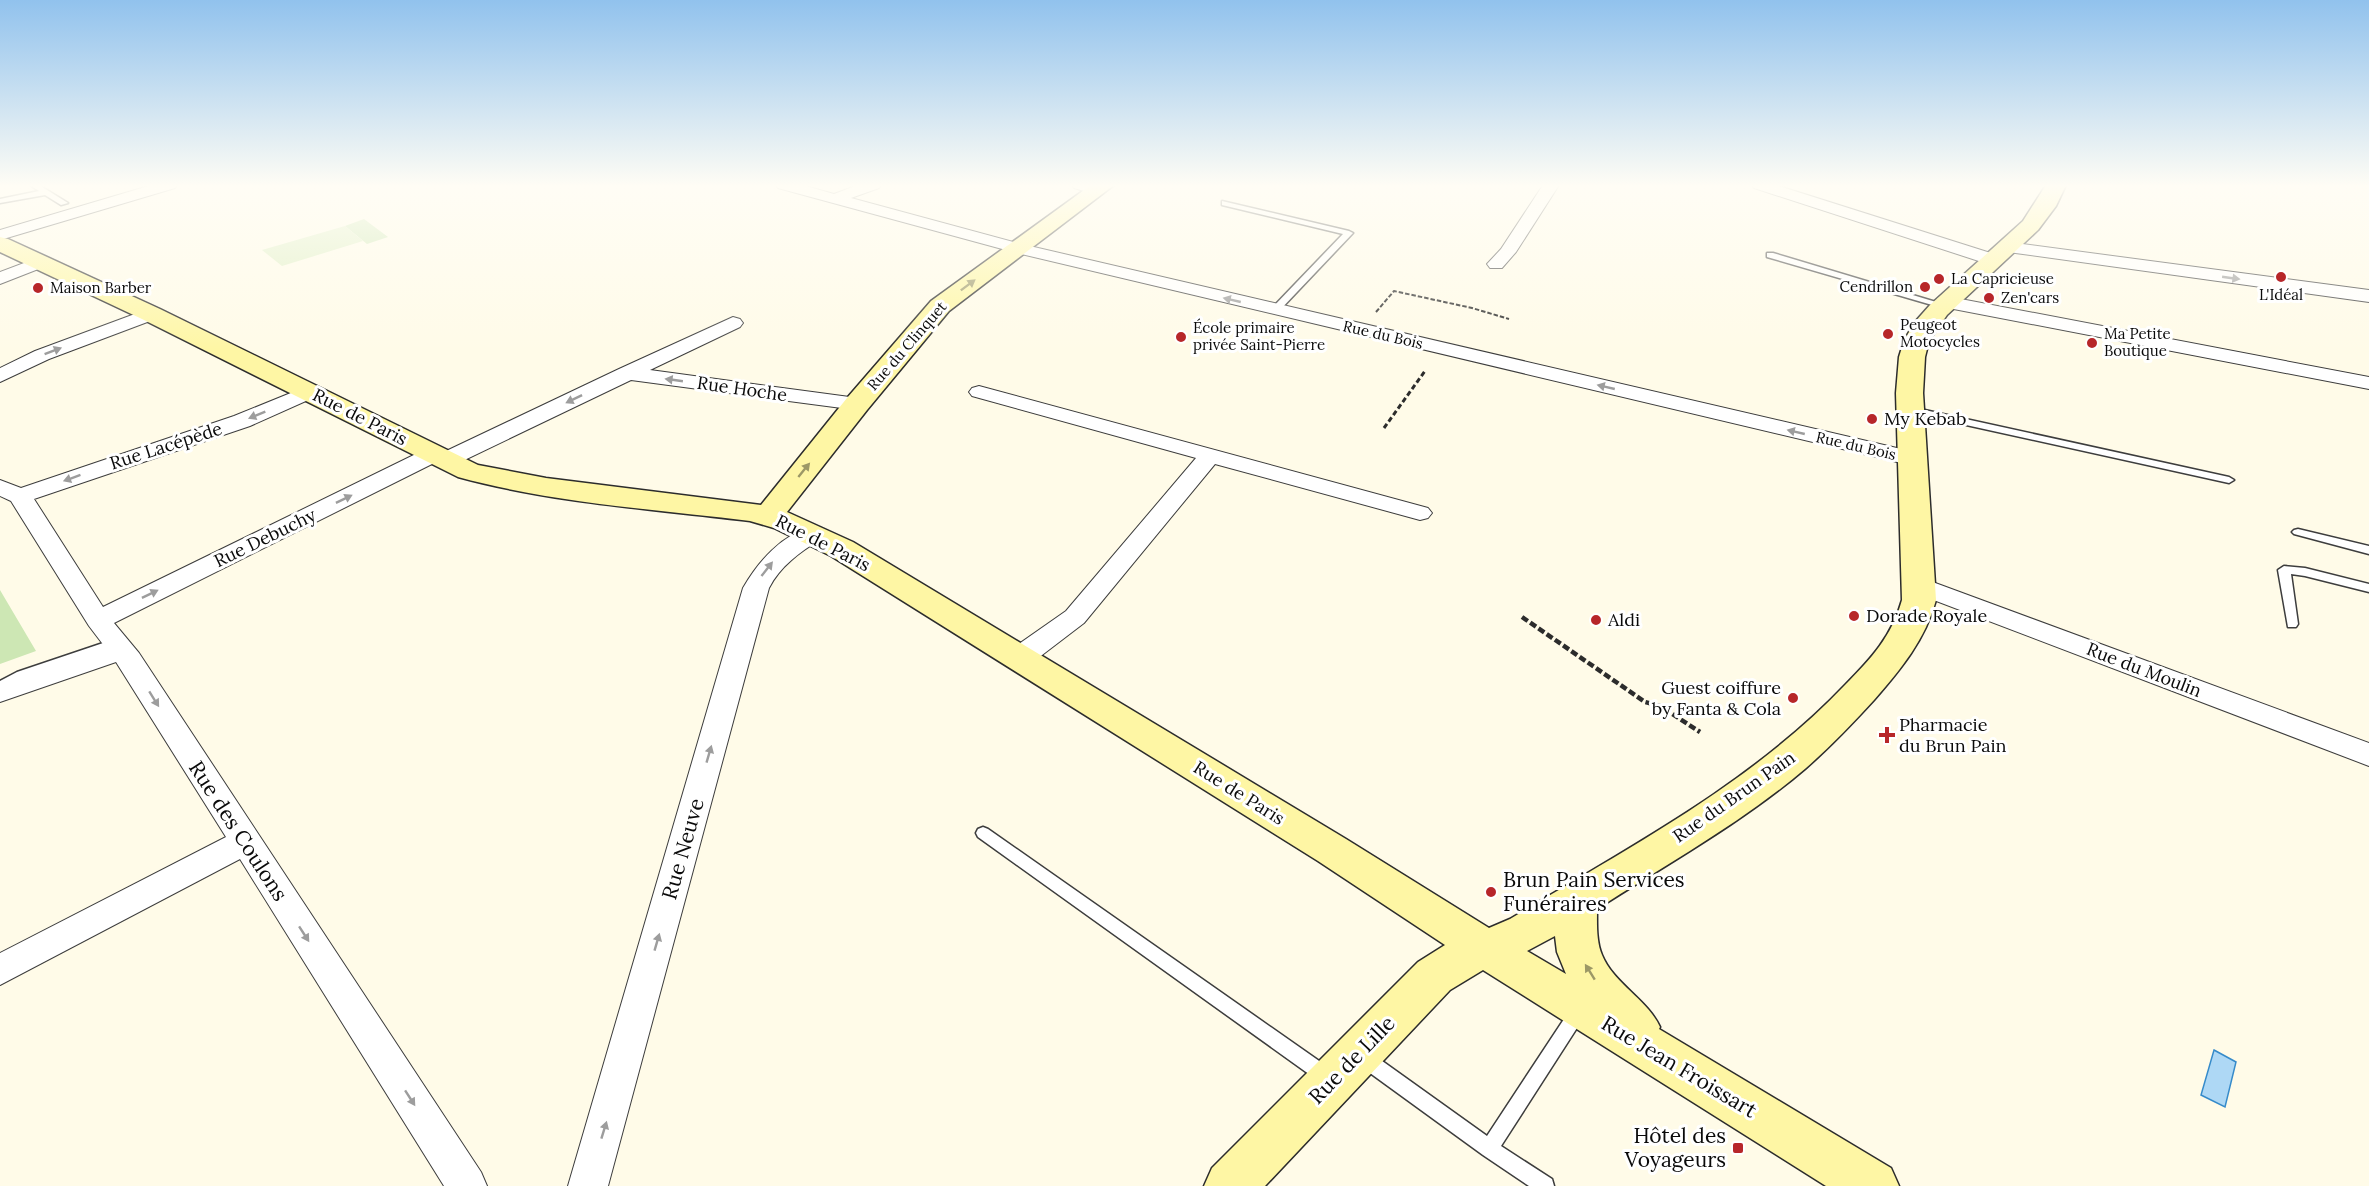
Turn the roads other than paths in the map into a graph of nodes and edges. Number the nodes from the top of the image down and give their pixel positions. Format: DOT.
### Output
graph roads {
  1 [pos="988,240"];
  2 [pos="1027,240"];
  3 [pos="1342,240"];
  4 [pos="1515,240"];
  5 [pos="1953,240"];
  6 [pos="2013,240"];
  7 [pos="0,244"];
  8 [pos="1017,248"];
  9 [pos="2000,254"];
  10 [pos="1770,255"];
  11 [pos="40,262"];
  12 [pos="1496,264"];
  13 [pos="0,279"];
  14 [pos="2369,296"];
  15 [pos="1944,304"];
  16 [pos="1275,310"];
  17 [pos="151,314"];
  18 [pos="733,322"];
  19 [pos="626,373"];
  20 [pos="0,376"];
  21 [pos="2369,383"];
  22 [pos="310,392"];
  23 [pos="979,392"];
  24 [pos="857,404"];
  25 [pos="1910,410"];
  26 [pos="1210,456"];
  27 [pos="438,458"];
  28 [pos="1914,459"];
  29 [pos="2229,480"];
  30 [pos="10,491"];
  31 [pos="1420,513"];
  32 [pos="768,516"];
  33 [pos="2298,532"];
  34 [pos="812,534"];
  35 [pos="2369,550"];
  36 [pos="1919,585"];
  37 [pos="2369,588"];
  38 [pos="98,620"];
  39 [pos="2292,624"];
  40 [pos="118,647"];
  41 [pos="1019,658"];
  42 [pos="0,687"];
  43 [pos="0,692"];
  44 [pos="2369,755"];
  45 [pos="983,833"];
  46 [pos="244,842"];
  47 [pos="1576,900"];
  48 [pos="1485,948"];
  49 [pos="0,970"];
  50 [pos="1581,1006"];
  51 [pos="1671,1062"];
  52 [pos="1345,1067"];
  53 [pos="1489,1149"];
  54 [pos="468,1186"];
  55 [pos="588,1186"];
  56 [pos="1230,1186"];
  57 [pos="1545,1186"];
  58 [pos="1873,1186"];
  1 -- 8 [label="street, Rue du Bois"];
  2 -- 8 [label="main road, Rue du Clinquet"];
  3 -- 16 [label="lane"];
  4 -- 12 [label="street"];
  5 -- 9 [label="street"];
  6 -- 9 [label="main road, Rue du Brun Pain"];
  7 -- 11 [label="main road, Rue de Paris"];
  16 -- 8 [label="street, Rue du Bois, one-way"];
  24 -- 8 [label="main road, Rue du Clinquet, one-way"];
  9 -- 14 [label="street, one-way"];
  9 -- 15 [label="main road, Rue du Brun Pain"];
  10 -- 15 [label="lane"];
  11 -- 13 [label="street"];
  11 -- 17 [label="main road, Rue de Paris"];
  15 -- 21 [label="street"];
  15 -- 25 [label="main road, Rue du Brun Pain"];
  28 -- 16 [label="street, Rue du Bois, one-way"];
  20 -- 17 [label="street, one-way"];
  17 -- 22 [label="main road, Rue de Paris"];
  18 -- 19 [label="street"];
  24 -- 19 [label="street, Rue Hoche, one-way"];
  19 -- 27 [label="street, one-way"];
  22 -- 27 [label="main road, Rue de Paris"];
  22 -- 30 [label="street, Rue Lacépède, one-way"];
  23 -- 26 [label="street"];
  32 -- 24 [label="main road, Rue du Clinquet, one-way"];
  25 -- 28 [label="main road, Rue du Brun Pain"];
  25 -- 29 [label="lane"];
  26 -- 31 [label="street"];
  26 -- 41 [label="street"];
  27 -- 32 [label="main road, Rue de Paris"];
  38 -- 27 [label="street, Rue Debuchy, one-way"];
  28 -- 36 [label="main road, Rue du Brun Pain"];
  30 -- 38 [label="street, Rue des Coulons"];
  32 -- 34 [label="main road, Rue de Paris"];
  33 -- 35 [label="lane"];
  34 -- 41 [label="main road, Rue de Paris"];
  55 -- 34 [label="street, Rue Neuve, one-way"];
  36 -- 44 [label="street, Rue du Moulin"];
  36 -- 47 [label="main road, Rue du Brun Pain"];
  37 -- 39 [label="lane"];
  38 -- 40 [label="street, Rue des Coulons"];
  40 -- 42 [label="lane"];
  40 -- 43 [label="street"];
  40 -- 46 [label="street, Rue des Coulons, one-way"];
  41 -- 48 [label="main road, Rue de Paris"];
  45 -- 52 [label="lane"];
  46 -- 49 [label="street"];
  46 -- 54 [label="street, Rue des Coulons, one-way"];
  47 -- 48 [label="main road, Rue du Brun Pain"];
  51 -- 47 [label="main road, one-way"];
  48 -- 50 [label="main road, Rue Jean Froissart"];
  48 -- 52 [label="main road, Rue de Lille"];
  50 -- 51 [label="main road, Rue Jean Froissart"];
  50 -- 53 [label="lane"];
  51 -- 58 [label="main road, Rue Jean Froissart"];
  52 -- 53 [label="lane"];
  52 -- 56 [label="main road, Rue de Lille"];
  53 -- 57 [label="lane"];
}
